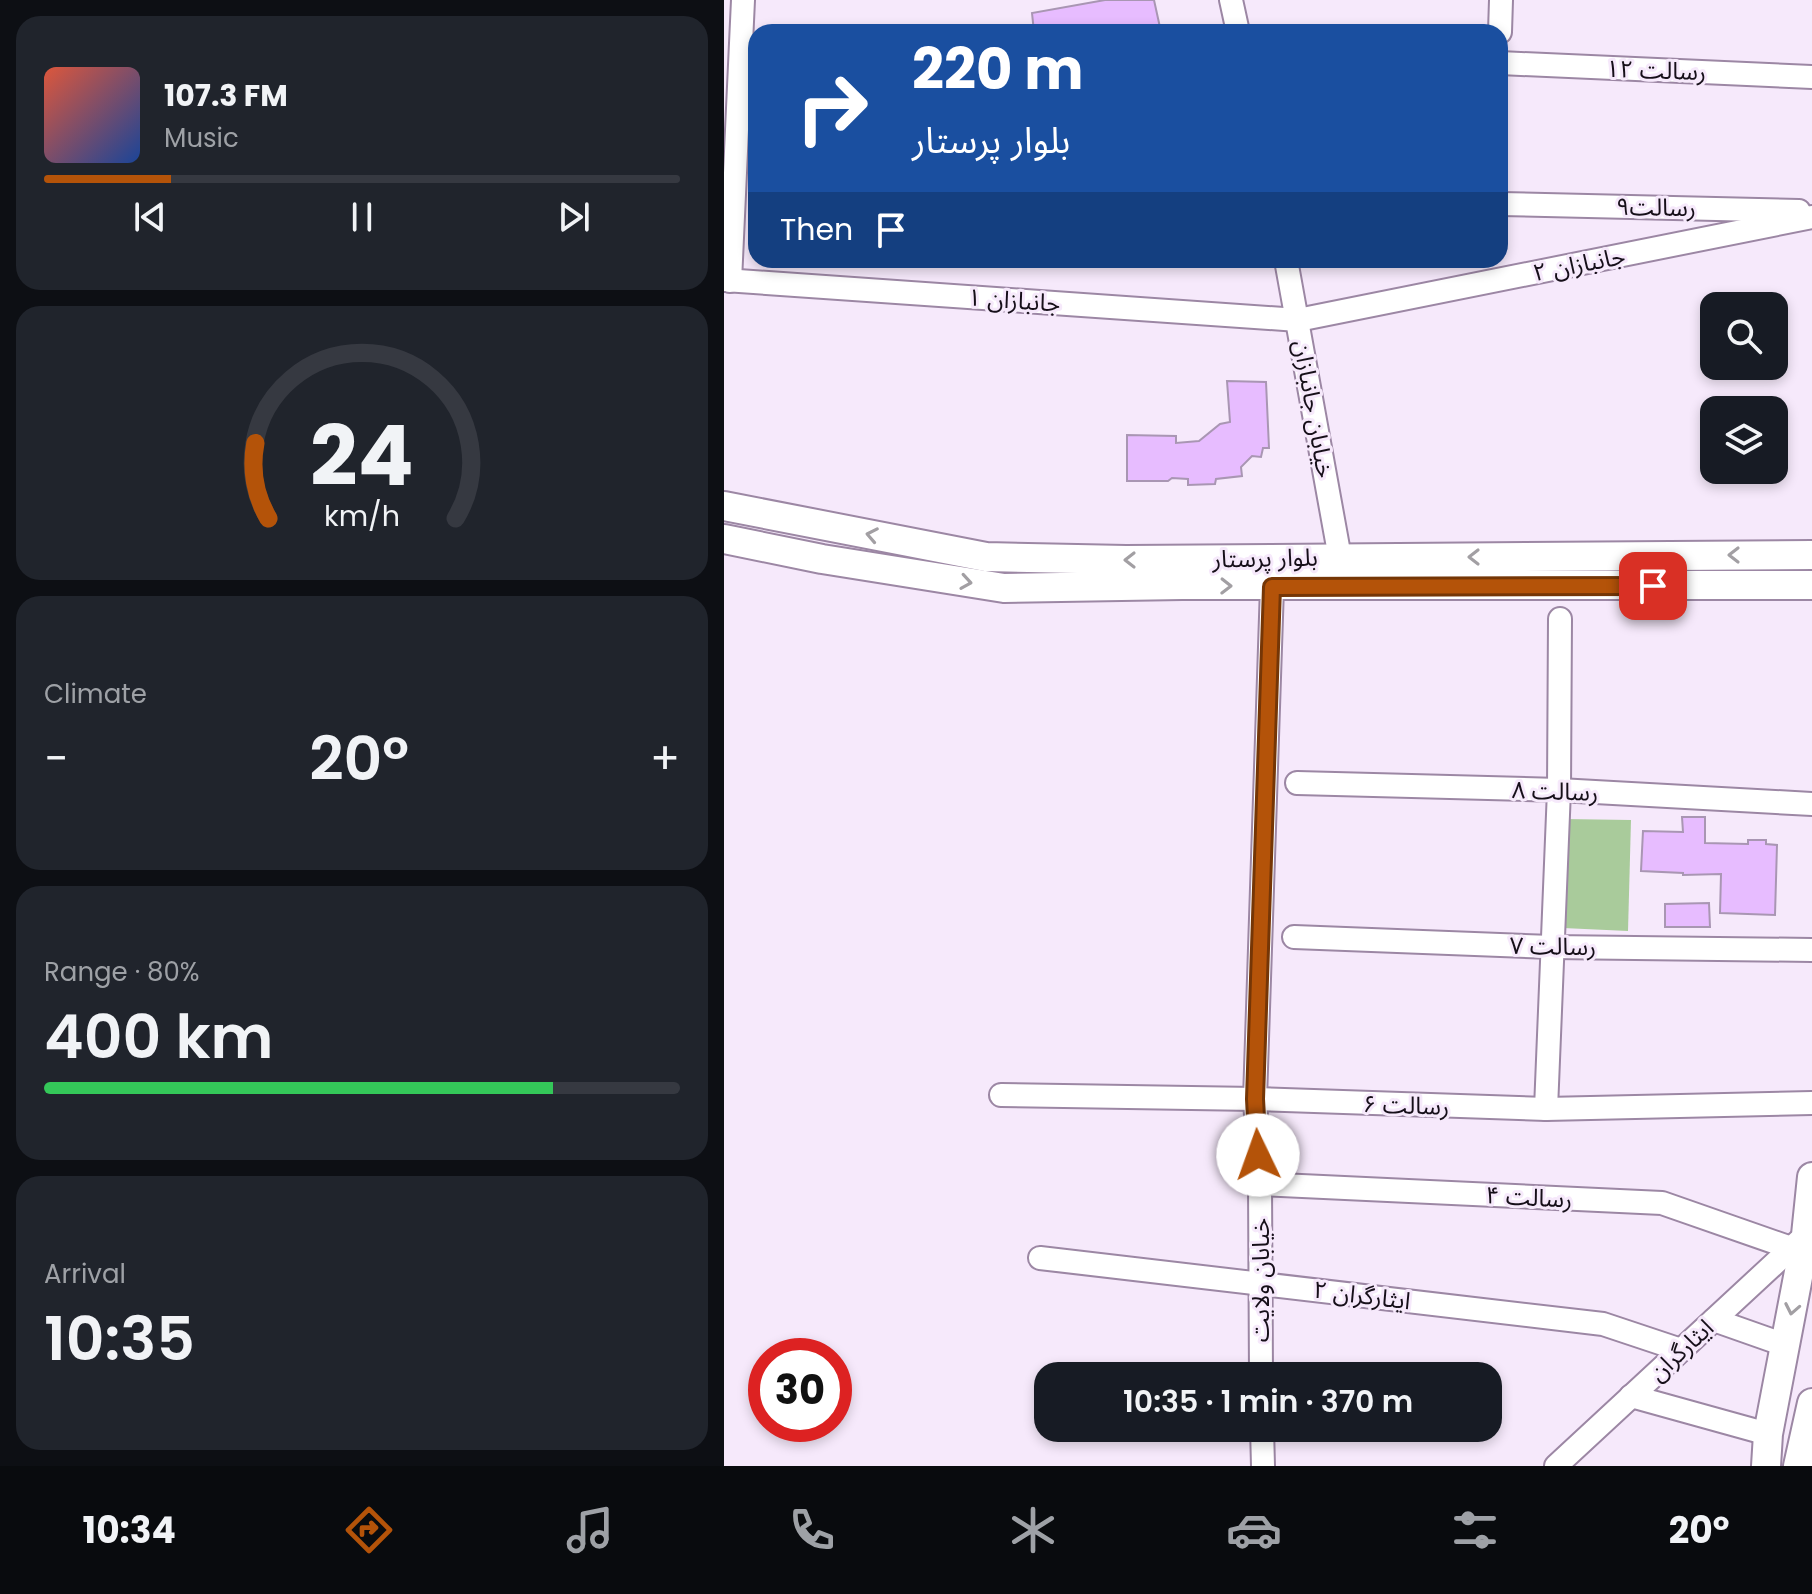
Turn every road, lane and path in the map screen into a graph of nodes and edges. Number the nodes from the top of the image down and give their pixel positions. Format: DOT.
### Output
graph roads {
  1 [pos="743,0"];
  2 [pos="1231,0"];
  3 [pos="1501,0"];
  4 [pos="1236,24"];
  5 [pos="1500,24"];
  6 [pos="1508,63"];
  7 [pos="1812,77"];
  8 [pos="739,125"];
  9 [pos="1508,204"];
  10 [pos="1812,211"];
  11 [pos="1812,217"];
  12 [pos="1288,268"];
  13 [pos="727,280"];
  14 [pos="1298,320"];
  15 [pos="724,506"];
  16 [pos="724,539"];
  17 [pos="1812,555"];
  18 [pos="1340,558"];
  19 [pos="1187,572"];
  20 [pos="1812,585"];
  21 [pos="1272,587"];
  22 [pos="1560,619"];
  23 [pos="1297,783"];
  24 [pos="1559,790"];
  25 [pos="1812,804"];
  26 [pos="1294,937"];
  27 [pos="1552,947"];
  28 [pos="1812,950"];
  29 [pos="1001,1095"];
  30 [pos="1255,1099"];
  31 [pos="1812,1103"];
  32 [pos="1546,1109"];
  33 [pos="1812,1177"];
  34 [pos="1260,1184"];
  35 [pos="1798,1242"];
  36 [pos="1040,1258"];
  37 [pos="1260,1283"];
  38 [pos="1714,1320"];
  39 [pos="1785,1345"];
  40 [pos="1681,1350"];
  41 [pos="1261,1362"];
  42 [pos="1631,1396"];
  43 [pos="1812,1403"];
  44 [pos="1768,1434"];
  45 [pos="1262,1442"];
  46 [pos="1263,1466"];
  47 [pos="1556,1466"];
  48 [pos="1766,1466"];
  49 [pos="1798,1466"];
  1 -- 8 [label="street"];
  2 -- 4 [label="street"];
  3 -- 5 [label="street"];
  6 -- 7 [label="street, رسالت ۱۲"];
  8 -- 13 [label="street"];
  9 -- 10 [label="street, رسالت۹"];
  11 -- 14 [label="street, جانبازان ۲"];
  12 -- 14 [label="street, خیابان جانبازان"];
  13 -- 14 [label="street, جانبازان ۱"];
  14 -- 18 [label="street, خیابان جانبازان"];
  19 -- 15 [label="main road, بلوار پرستار, one-way"];
  16 -- 19 [label="main road, بلوار پرستار, one-way"];
  17 -- 18 [label="main road, بلوار پرستار, one-way"];
  18 -- 19 [label="main road, بلوار پرستار"];
  19 -- 21 [label="main road, بلوار پرستار, one-way"];
  20 -- 21 [label="main road, بلوار پرستار"];
  21 -- 30 [label="street, خیابان ولایت"];
  22 -- 24 [label="street"];
  23 -- 24 [label="street, رسالت ۸"];
  24 -- 25 [label="street, رسالت ۸"];
  24 -- 27 [label="street"];
  26 -- 27 [label="street, رسالت ۷"];
  27 -- 28 [label="street, رسالت ۷"];
  27 -- 32 [label="street"];
  29 -- 30 [label="street, رسالت ۶"];
  30 -- 32 [label="street, رسالت ۶"];
  30 -- 34 [label="street, خیابان ولایت"];
  31 -- 32 [label="street, رسالت ۶"];
  33 -- 35 [label="main road"];
  34 -- 35 [label="street, رسالت ۴"];
  34 -- 37 [label="street, خیابان ولایت"];
  35 -- 38 [label="street, ایثارگران"];
  35 -- 39 [label="main road, one-way"];
  36 -- 37 [label="street, ایثارگران ۲"];
  37 -- 40 [label="street, ایثارگران ۲"];
  37 -- 41 [label="street, خیابان ولایت"];
  38 -- 39 [label="street"];
  38 -- 40 [label="street, ایثارگران"];
  39 -- 44 [label="main road"];
  40 -- 42 [label="street, ایثارگران"];
  42 -- 44 [label="street"];
  42 -- 47 [label="street, ایثارگران"];
  43 -- 49 [label="main road"];
  44 -- 48 [label="main road"];
  45 -- 46 [label="street"];
}
